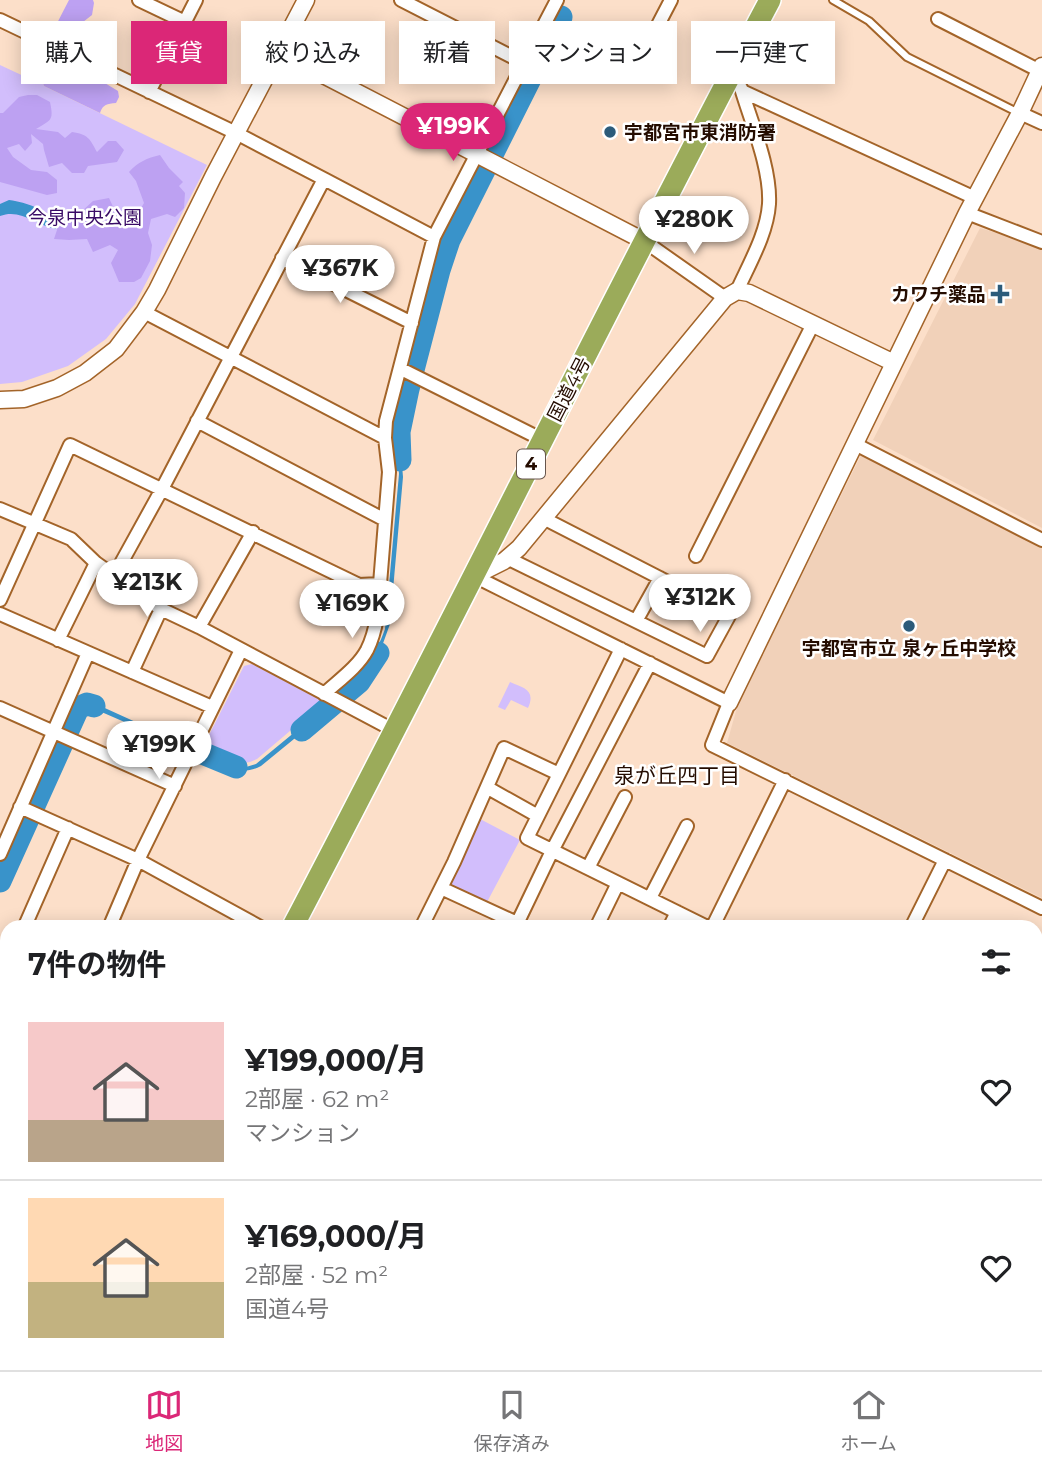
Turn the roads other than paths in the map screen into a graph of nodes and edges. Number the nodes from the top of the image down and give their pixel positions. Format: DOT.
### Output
graph roads {
  1 [pos="139,0"];
  2 [pos="196,0"];
  3 [pos="306,0"];
  4 [pos="401,0"];
  5 [pos="671,0"];
  6 [pos="770,0"];
  7 [pos="833,0"];
  8 [pos="554,1"];
  9 [pos="418,4"];
  10 [pos="938,19"];
  11 [pos="0,20"];
  12 [pos="183,21"];
  13 [pos="186,21"];
  14 [pos="295,21"];
  15 [pos="546,21"];
  16 [pos="660,21"];
  17 [pos="761,21"];
  18 [pos="509,55"];
  19 [pos="1041,69"];
  20 [pos="153,84"];
  21 [pos="262,84"];
  22 [pos="341,84"];
  23 [pos="513,84"];
  24 [pos="735,84"];
  25 [pos="737,84"];
  26 [pos="740,84"];
  27 [pos="149,92"];
  28 [pos="1020,113"];
  29 [pos="1042,123"];
  30 [pos="236,133"];
  31 [pos="477,155"];
  32 [pos="324,179"];
  33 [pos="975,198"];
  34 [pos="967,213"];
  35 [pos="434,237"];
  36 [pos="644,240"];
  37 [pos="1042,243"];
  38 [pos="282,258"];
  39 [pos="731,295"];
  40 [pos="144,312"];
  41 [pos="412,323"];
  42 [pos="813,324"];
  43 [pos="231,357"];
  44 [pos="894,363"];
  45 [pos="401,369"];
  46 [pos="0,400"];
  47 [pos="197,421"];
  48 [pos="386,438"];
  49 [pos="543,440"];
  50 [pos="855,444"];
  51 [pos="162,489"];
  52 [pos="0,509"];
  53 [pos="543,518"];
  54 [pos="385,520"];
  55 [pos="34,524"];
  56 [pos="253,532"];
  57 [pos="1042,540"];
  58 [pos="696,556"];
  59 [pos="507,558"];
  60 [pos="96,563"];
  61 [pos="114,576"];
  62 [pos="474,576"];
  63 [pos="660,578"];
  64 [pos="380,584"];
  65 [pos="0,600"];
  66 [pos="161,609"];
  67 [pos="0,614"];
  68 [pos="636,621"];
  69 [pos="199,627"];
  70 [pos="58,640"];
  71 [pos="621,649"];
  72 [pos="241,650"];
  73 [pos="88,653"];
  74 [pos="650,663"];
  75 [pos="132,672"];
  76 [pos="324,694"];
  77 [pos="730,703"];
  78 [pos="212,707"];
  79 [pos="0,708"];
  80 [pos="396,731"];
  81 [pos="53,733"];
  82 [pos="559,774"];
  83 [pos="785,780"];
  84 [pos="175,786"];
  85 [pos="488,788"];
  86 [pos="625,797"];
  87 [pos="20,807"];
  88 [pos="538,816"];
  89 [pos="687,826"];
  90 [pos="68,828"];
  91 [pos="552,851"];
  92 [pos="0,854"];
  93 [pos="138,860"];
  94 [pos="945,860"];
  95 [pos="588,868"];
  96 [pos="618,883"];
  97 [pos="441,888"];
  98 [pos="650,898"];
  99 [pos="1042,908"];
  100 [pos="677,912"];
  101 [pos="28,920"];
  102 [pos="112,920"];
  103 [pos="247,920"];
  104 [pos="296,920"];
  105 [pos="425,920"];
  106 [pos="506,920"];
  107 [pos="518,920"];
  108 [pos="600,920"];
  109 [pos="673,920"];
  110 [pos="694,920"];
  111 [pos="715,920"];
  112 [pos="915,920"];
  1 -- 12 [label="street"];
  2 -- 13 [label="street"];
  3 -- 14 [label="street"];
  4 -- 9 [label="street"];
  5 -- 16 [label="street"];
  6 -- 17 [label="highway, 国道4号 / 4"];
  7 -- 28 [label="lane"];
  8 -- 15 [label="street"];
  9 -- 18 [label="street"];
  10 -- 19 [label="street"];
  11 -- 27 [label="street"];
  19 -- 28 [label="street"];
  20 -- 27 [label="street"];
  21 -- 30 [label="street"];
  22 -- 31 [label="street"];
  23 -- 31 [label="street"];
  24 -- 36 [label="highway, 国道4号 / 4"];
  25 -- 39 [label="street"];
  26 -- 33 [label="street"];
  27 -- 30 [label="street"];
  28 -- 29 [label="street"];
  28 -- 33 [label="street"];
  30 -- 32 [label="street"];
  30 -- 40 [label="street"];
  31 -- 35 [label="street"];
  31 -- 36 [label="street"];
  32 -- 35 [label="street"];
  32 -- 38 [label="street"];
  33 -- 34 [label="street"];
  34 -- 37 [label="street"];
  34 -- 44 [label="street"];
  35 -- 41 [label="street"];
  36 -- 39 [label="street"];
  36 -- 49 [label="highway, 国道4号 / 4"];
  38 -- 41 [label="street"];
  38 -- 43 [label="street"];
  39 -- 42 [label="street"];
  39 -- 53 [label="street"];
  40 -- 43 [label="street"];
  40 -- 46 [label="street"];
  41 -- 45 [label="street"];
  42 -- 44 [label="street"];
  42 -- 58 [label="street"];
  43 -- 47 [label="street"];
  43 -- 48 [label="street"];
  44 -- 50 [label="street"];
  45 -- 48 [label="street"];
  45 -- 49 [label="street"];
  47 -- 51 [label="street"];
  47 -- 54 [label="street"];
  48 -- 54 [label="street"];
  49 -- 62 [label="highway, 国道4号 / 4"];
  50 -- 57 [label="street"];
  50 -- 77 [label="street"];
  51 -- 55 [label="street"];
  51 -- 56 [label="street"];
  51 -- 61 [label="street"];
  52 -- 55 [label="street"];
  53 -- 59 [label="street"];
  53 -- 63 [label="street"];
  54 -- 64 [label="street"];
  55 -- 60 [label="street"];
  55 -- 65 [label="street"];
  56 -- 64 [label="street"];
  56 -- 69 [label="street"];
  59 -- 62 [label="street"];
  59 -- 68 [label="street"];
  60 -- 61 [label="street"];
  60 -- 70 [label="street"];
  61 -- 66 [label="street"];
  62 -- 71 [label="street"];
  62 -- 80 [label="highway, 国道4号 / 4"];
  63 -- 68 [label="street"];
  63 -- 68 [label="street"];
  64 -- 76 [label="street"];
  66 -- 69 [label="street"];
  66 -- 75 [label="street"];
  67 -- 70 [label="street"];
  69 -- 72 [label="street"];
  70 -- 73 [label="street"];
  71 -- 74 [label="street"];
  71 -- 82 [label="street"];
  72 -- 76 [label="street"];
  72 -- 78 [label="street"];
  73 -- 75 [label="street"];
  73 -- 81 [label="street"];
  74 -- 77 [label="street"];
  74 -- 91 [label="street"];
  75 -- 78 [label="street"];
  76 -- 80 [label="street"];
  77 -- 83 [label="street"];
  78 -- 84 [label="street"];
  79 -- 81 [label="street"];
  80 -- 104 [label="highway, 国道4号 / 4"];
  81 -- 84 [label="street"];
  81 -- 87 [label="street"];
  82 -- 85 [label="street"];
  82 -- 88 [label="street"];
  83 -- 94 [label="street"];
  83 -- 111 [label="street"];
  84 -- 93 [label="street"];
  85 -- 88 [label="street"];
  85 -- 97 [label="street"];
  86 -- 95 [label="street"];
  87 -- 90 [label="street"];
  87 -- 92 [label="street"];
  88 -- 91 [label="street"];
  89 -- 98 [label="street"];
  90 -- 93 [label="street"];
  90 -- 101 [label="street"];
  91 -- 95 [label="street"];
  91 -- 107 [label="street"];
  93 -- 102 [label="street"];
  93 -- 103 [label="street"];
  94 -- 99 [label="street"];
  94 -- 112 [label="street"];
  95 -- 96 [label="street"];
  96 -- 98 [label="street"];
  96 -- 108 [label="street"];
  97 -- 105 [label="street"];
  97 -- 106 [label="street"];
  98 -- 100 [label="street"];
  100 -- 109 [label="street"];
  100 -- 110 [label="street"];
}
